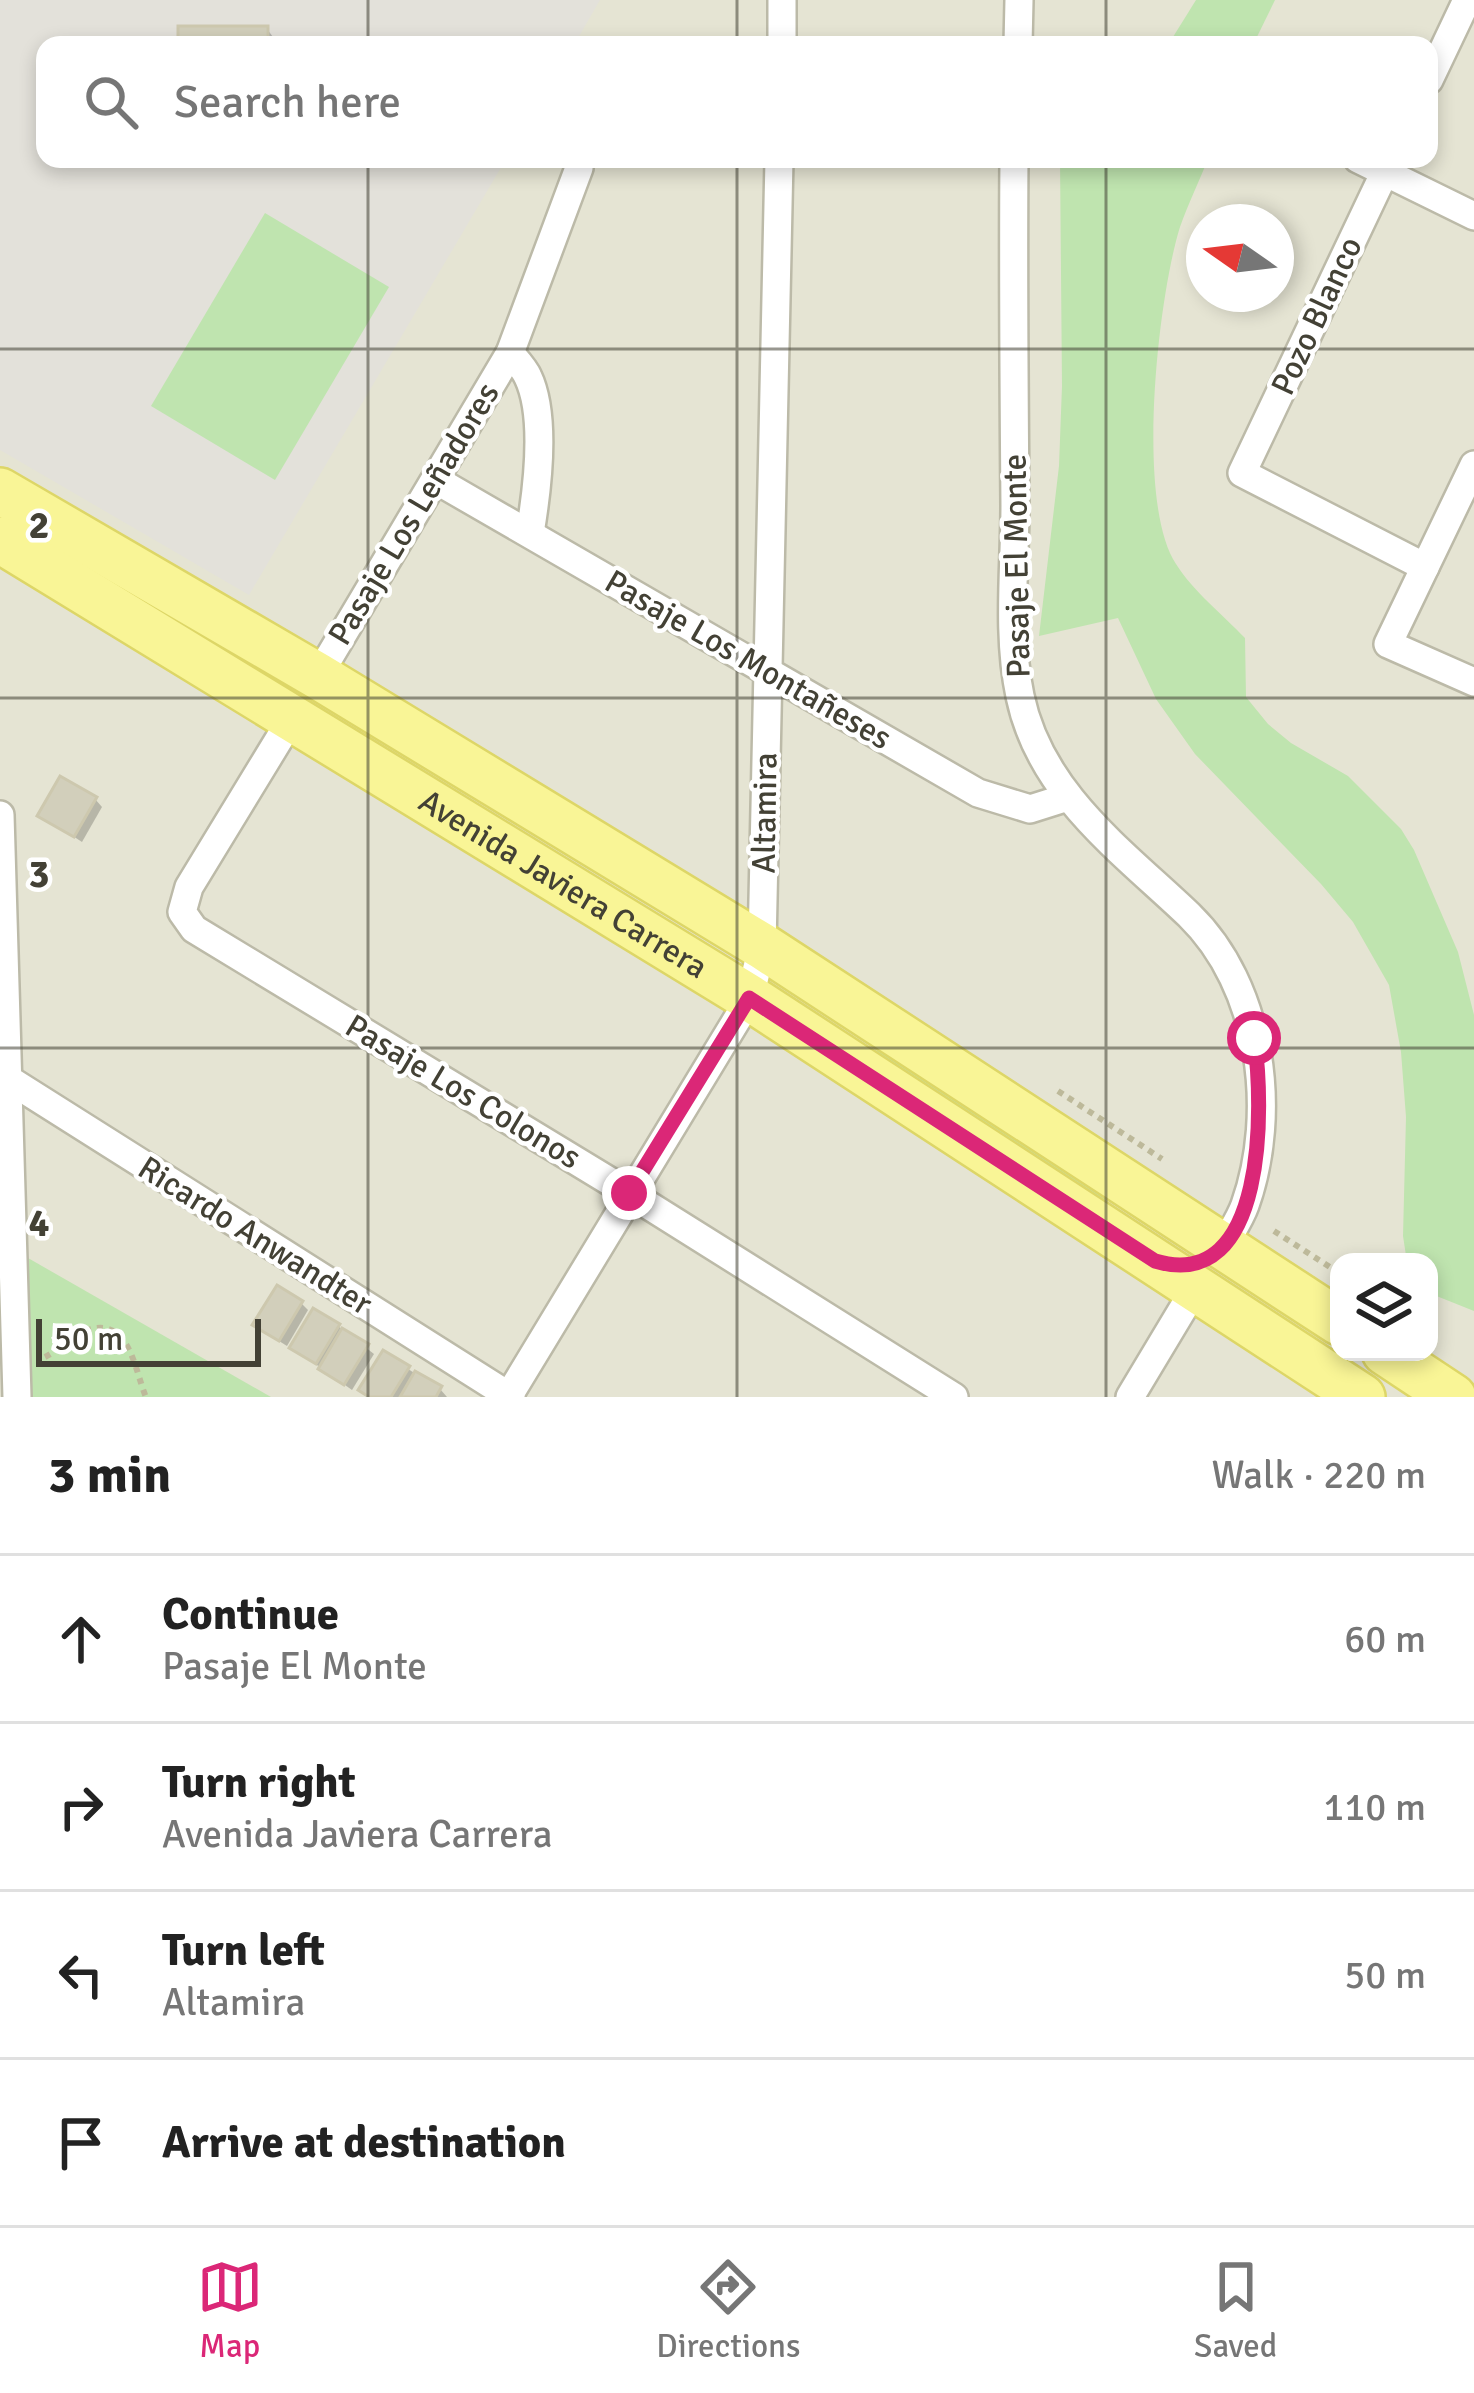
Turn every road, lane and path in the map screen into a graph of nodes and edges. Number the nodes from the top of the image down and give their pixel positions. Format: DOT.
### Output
graph roads {
  1 [pos="782,0"];
  2 [pos="1019,0"];
  3 [pos="1467,0"];
  4 [pos="782,36"];
  5 [pos="1018,36"];
  6 [pos="1438,61"];
  7 [pos="579,168"];
  8 [pos="779,168"];
  9 [pos="1014,168"];
  10 [pos="1387,168"];
  11 [pos="1391,168"];
  12 [pos="1474,216"];
  13 [pos="511,353"];
  14 [pos="1474,465"];
  15 [pos="436,480"];
  16 [pos="0,491"];
  17 [pos="63,527"];
  18 [pos="530,533"];
  19 [pos="0,537"];
  20 [pos="1425,567"];
  21 [pos="769,671"];
  22 [pos="318,676"];
  23 [pos="1474,682"];
  24 [pos="292,718"];
  25 [pos="1068,797"];
  26 [pos="0,815"];
  27 [pos="762,946"];
  28 [pos="749,998"];
  29 [pos="3,1076"];
  30 [pos="629,1193"];
  31 [pos="1224,1246"];
  32 [pos="1155,1261"];
  33 [pos="1196,1287"];
  34 [pos="1330,1316"];
  35 [pos="1399,1361"];
  36 [pos="17,1385"];
  37 [pos="509,1396"];
  38 [pos="146,1397"];
  39 [pos="954,1397"];
  40 [pos="1130,1397"];
  41 [pos="1362,1397"];
  42 [pos="1453,1397"];
  1 -- 4 [label="street"];
  2 -- 5 [label="street"];
  3 -- 6 [label="street"];
  7 -- 13 [label="street, Pasaje Los Leñadores"];
  8 -- 21 [label="street, Altamira"];
  9 -- 25 [label="street, Pasaje El Monte"];
  10 -- 20 [label="street, Pozo Blanco"];
  11 -- 12 [label="street"];
  13 -- 15 [label="street, Pasaje Los Leñadores"];
  13 -- 18 [label="street, Pasaje Los Leñadores"];
  14 -- 20 [label="street"];
  15 -- 18 [label="street, Pasaje Los Montañeses"];
  15 -- 22 [label="street, Pasaje Los Leñadores"];
  16 -- 17 [label="main road, Avenida Javiera Carrera"];
  17 -- 19 [label="main road"];
  17 -- 22 [label="main road, Avenida Javiera Carrera"];
  18 -- 21 [label="street, Pasaje Los Montañeses"];
  19 -- 24 [label="main road, Avenida Javiera Carrera"];
  20 -- 23 [label="street"];
  21 -- 25 [label="street, Pasaje Los Montañeses"];
  21 -- 27 [label="street, Altamira"];
  22 -- 27 [label="main road, Avenida Javiera Carrera"];
  24 -- 28 [label="main road, Avenida Javiera Carrera"];
  24 -- 30 [label="street, Pasaje Los Colonos"];
  25 -- 31 [label="street, Pasaje El Monte"];
  26 -- 29 [label="street"];
  27 -- 28 [label="street, Altamira"];
  27 -- 31 [label="main road, Avenida Javiera Carrera"];
  28 -- 30 [label="street, Altamira"];
  28 -- 32 [label="main road, Avenida Javiera Carrera"];
  29 -- 36 [label="street"];
  29 -- 37 [label="street, Ricardo Anwandter"];
  30 -- 37 [label="street, Altamira"];
  30 -- 39 [label="street, Pasaje Los Colonos"];
  31 -- 32 [label="main road"];
  31 -- 34 [label="main road, Avenida Javiera Carrera"];
  32 -- 33 [label="main road, Avenida Javiera Carrera"];
  33 -- 40 [label="street"];
  33 -- 41 [label="main road, Avenida Javiera Carrera"];
  35 -- 42 [label="main road"];
  36 -- 38 [label="path"];
}
